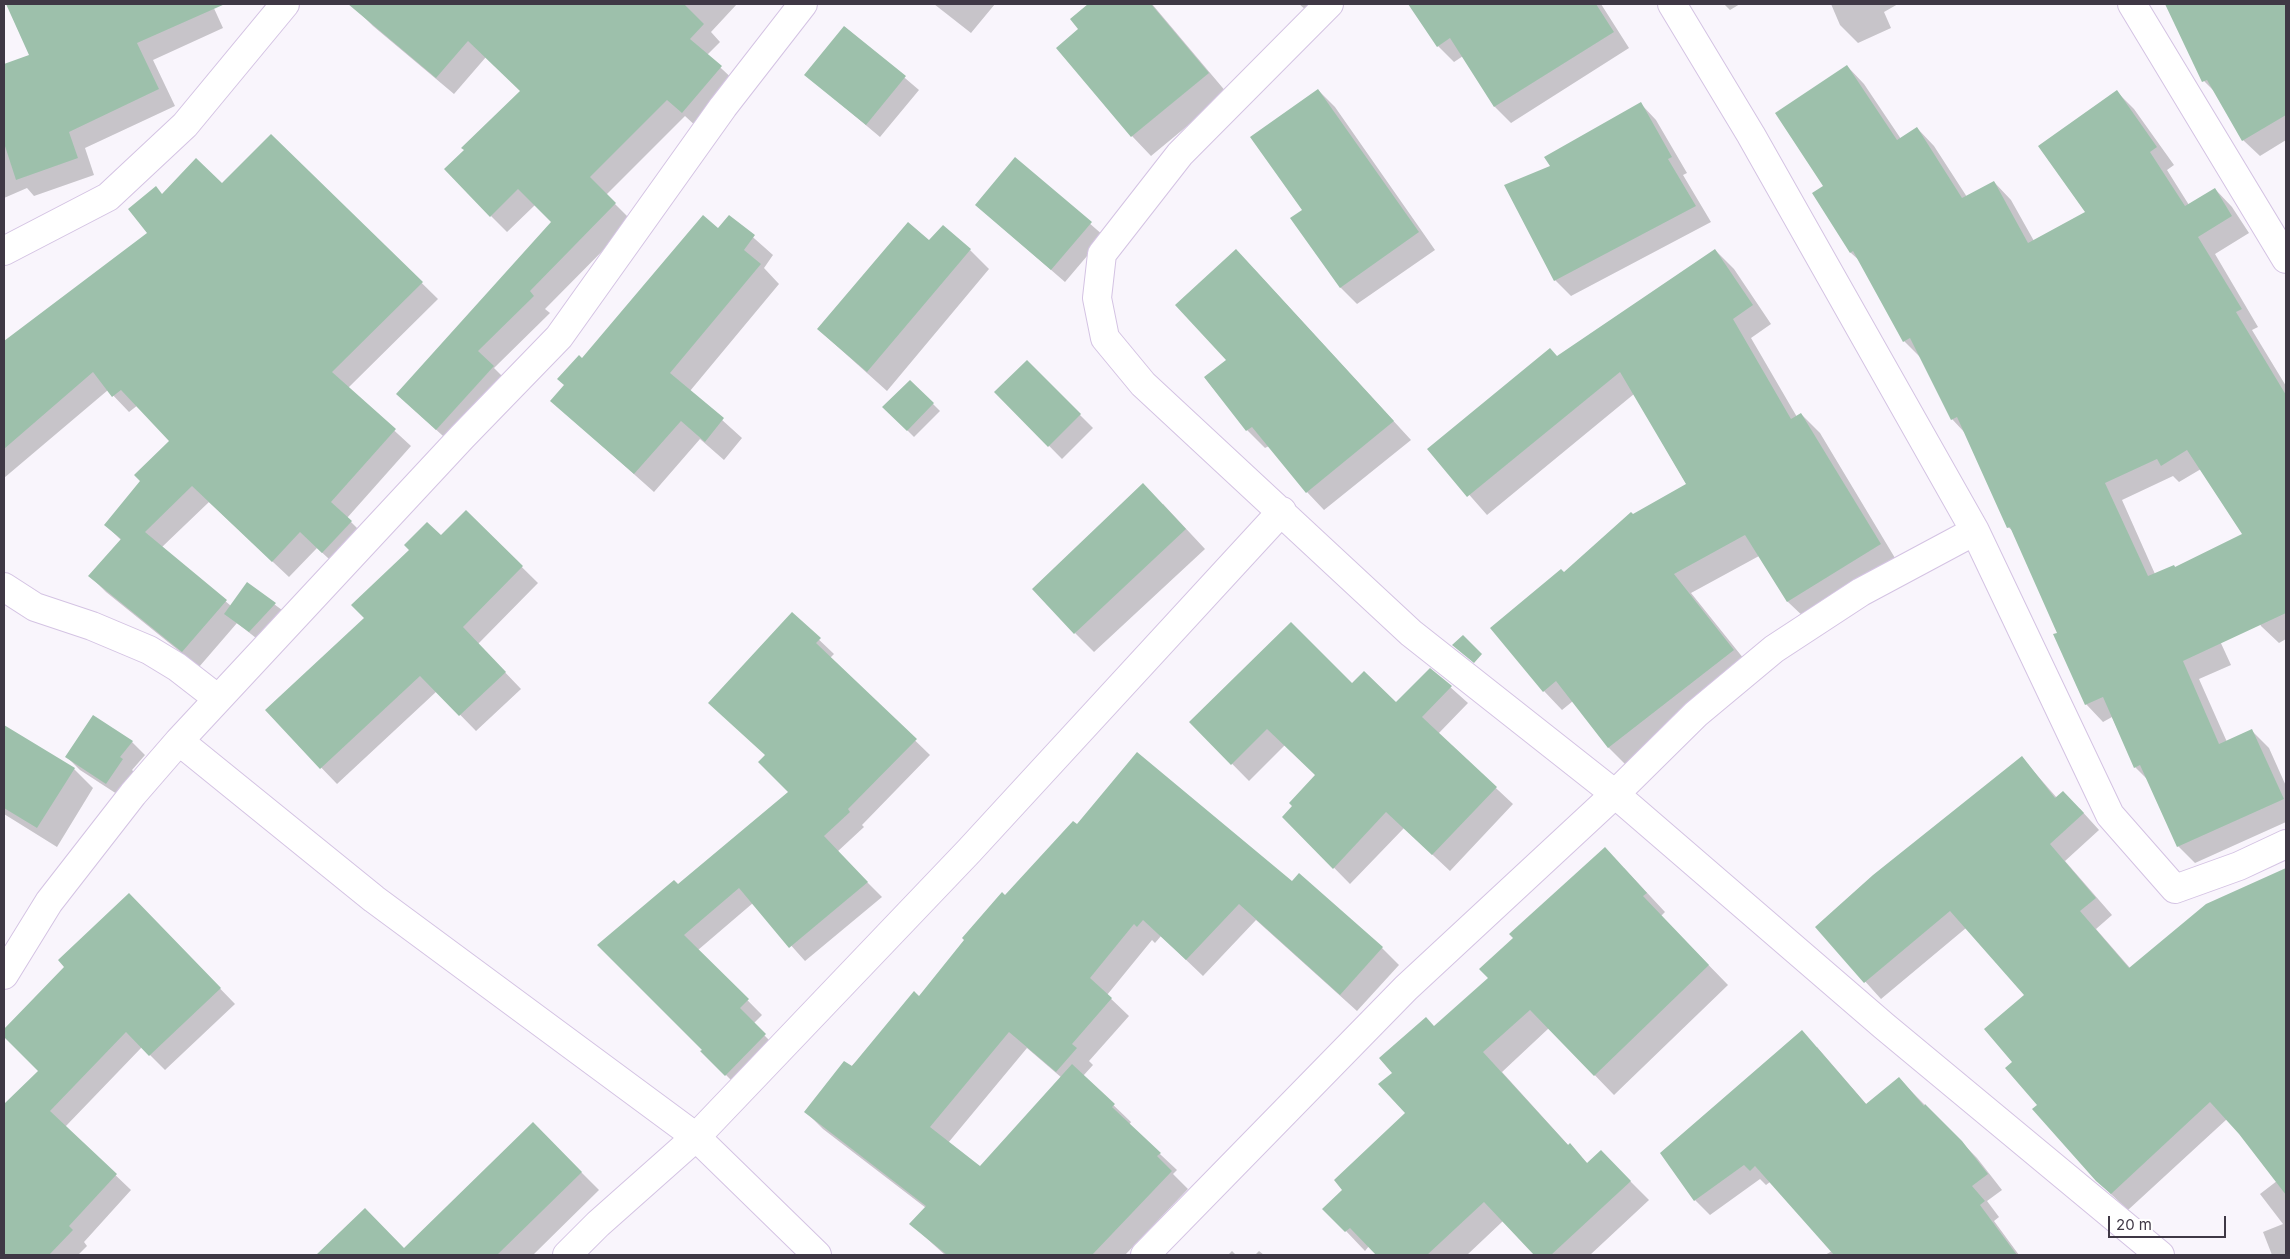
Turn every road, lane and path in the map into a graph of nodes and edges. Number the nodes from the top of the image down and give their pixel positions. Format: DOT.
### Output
graph roads {
  1 [pos="285,4"];
  2 [pos="803,4"];
  3 [pos="1330,4"];
  4 [pos="1672,4"];
  5 [pos="2132,4"];
  6 [pos="4,251"];
  7 [pos="2286,259"];
  8 [pos="1282,511"];
  9 [pos="1975,531"];
  10 [pos="4,587"];
  11 [pos="217,698"];
  12 [pos="179,741"];
  13 [pos="1615,794"];
  14 [pos="2286,844"];
  15 [pos="4,975"];
  16 [pos="696,1136"];
  17 [pos="567,1255"];
  18 [pos="817,1255"];
  19 [pos="1145,1255"];
  20 [pos="2160,1255"];
  1 -- 6 [label="street"];
  2 -- 11 [label="street"];
  3 -- 8 [label="street"];
  4 -- 9 [label="street"];
  5 -- 7 [label="street"];
  8 -- 13 [label="street"];
  8 -- 16 [label="street"];
  9 -- 13 [label="street"];
  9 -- 14 [label="street"];
  10 -- 11 [label="street"];
  11 -- 12 [label="street"];
  12 -- 15 [label="street"];
  12 -- 16 [label="street"];
  13 -- 19 [label="street"];
  13 -- 20 [label="street"];
  16 -- 17 [label="street"];
  16 -- 18 [label="street"];
}
